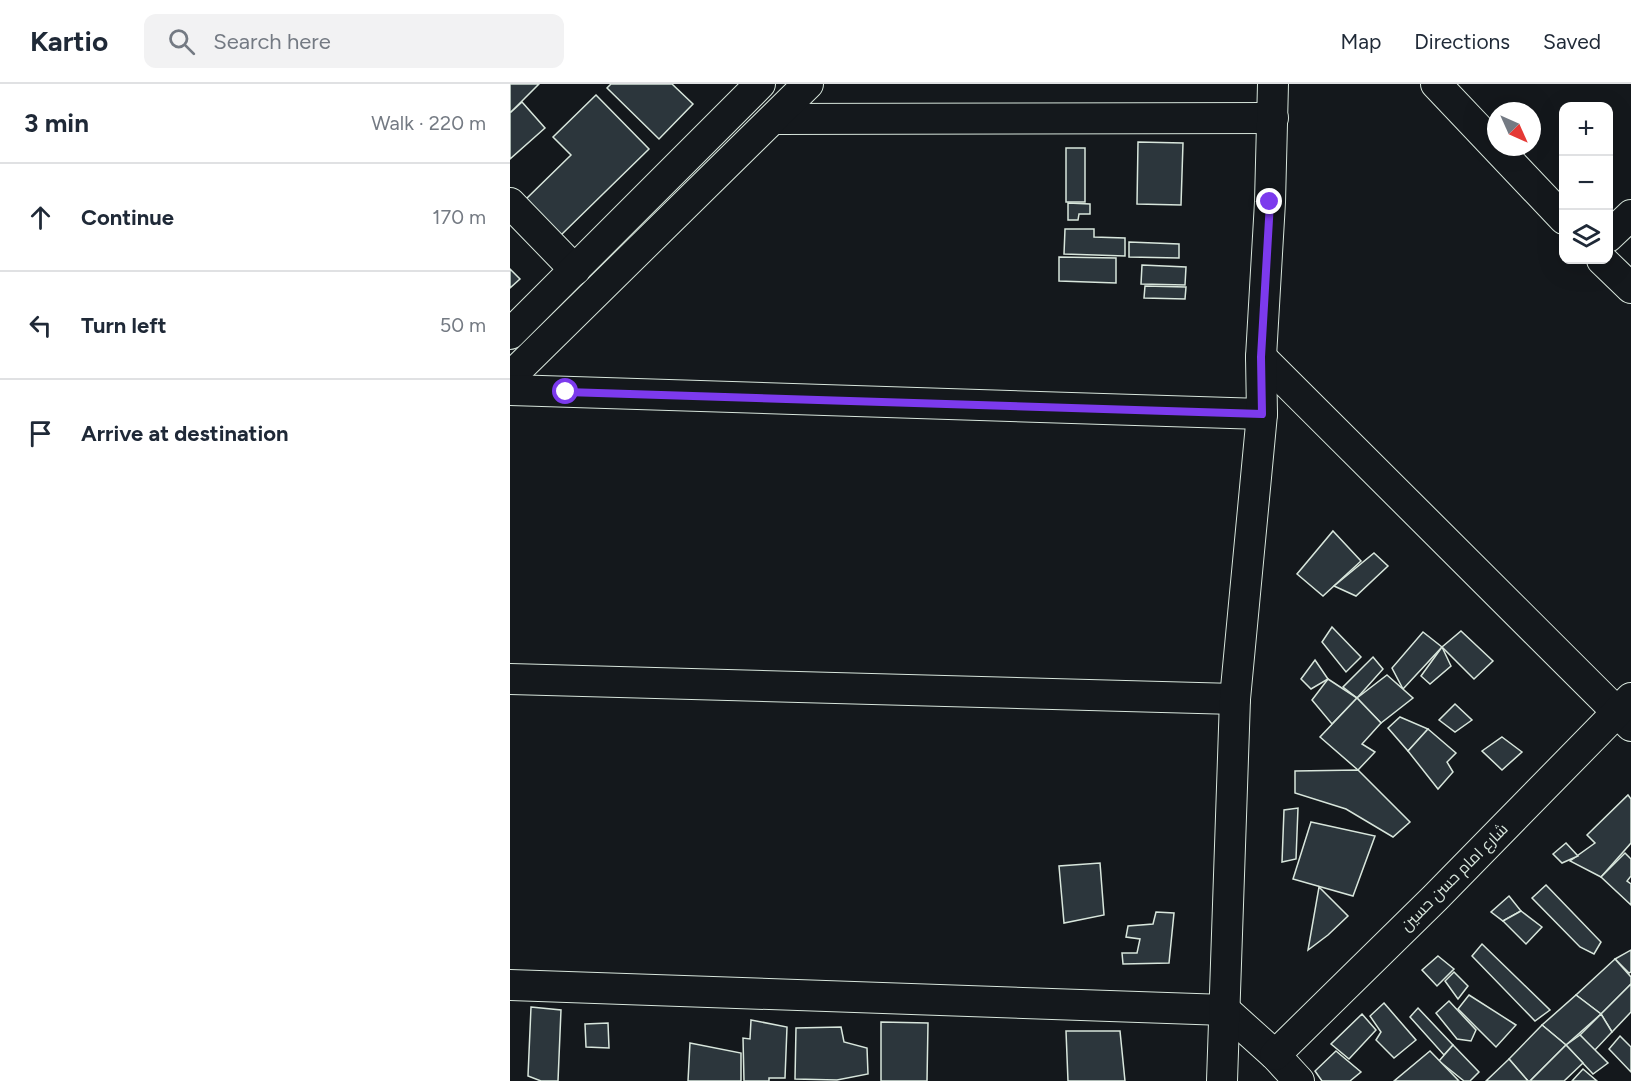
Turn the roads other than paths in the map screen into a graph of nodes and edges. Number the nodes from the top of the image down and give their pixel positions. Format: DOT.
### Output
graph roads {
  1 [pos="760,84"];
  2 [pos="808,84"];
  3 [pos="1273,84"];
  4 [pos="1436,84"];
  5 [pos="1273,118"];
  6 [pos="774,119"];
  7 [pos="510,203"];
  8 [pos="1559,215"];
  9 [pos="1631,215"];
  10 [pos="1613,232"];
  11 [pos="1606,264"];
  12 [pos="575,270"];
  13 [pos="1631,288"];
  14 [pos="510,334"];
  15 [pos="1261,357"];
  16 [pos="510,377"];
  17 [pos="510,390"];
  18 [pos="1262,414"];
  19 [pos="510,679"];
  20 [pos="1235,699"];
  21 [pos="1626,712"];
  22 [pos="510,985"];
  23 [pos="1225,1010"];
  24 [pos="1275,1055"];
  25 [pos="1222,1081"];
  26 [pos="1299,1081"];
  1 -- 12 [label="street"];
  2 -- 6 [label="street"];
  3 -- 5 [label="street"];
  4 -- 8 [label="street"];
  5 -- 6 [label="street"];
  5 -- 15 [label="street"];
  6 -- 16 [label="street"];
  7 -- 12 [label="street"];
  9 -- 10 [label="street"];
  11 -- 13 [label="street"];
  12 -- 14 [label="street"];
  15 -- 18 [label="street"];
  15 -- 21 [label="street"];
  17 -- 18 [label="street"];
  18 -- 20 [label="street"];
  19 -- 20 [label="street"];
  20 -- 23 [label="street"];
  21 -- 24 [label="street, شارع امام حسن حسين"];
  22 -- 23 [label="street"];
  23 -- 24 [label="street"];
  23 -- 25 [label="street"];
  24 -- 26 [label="street"];
}
